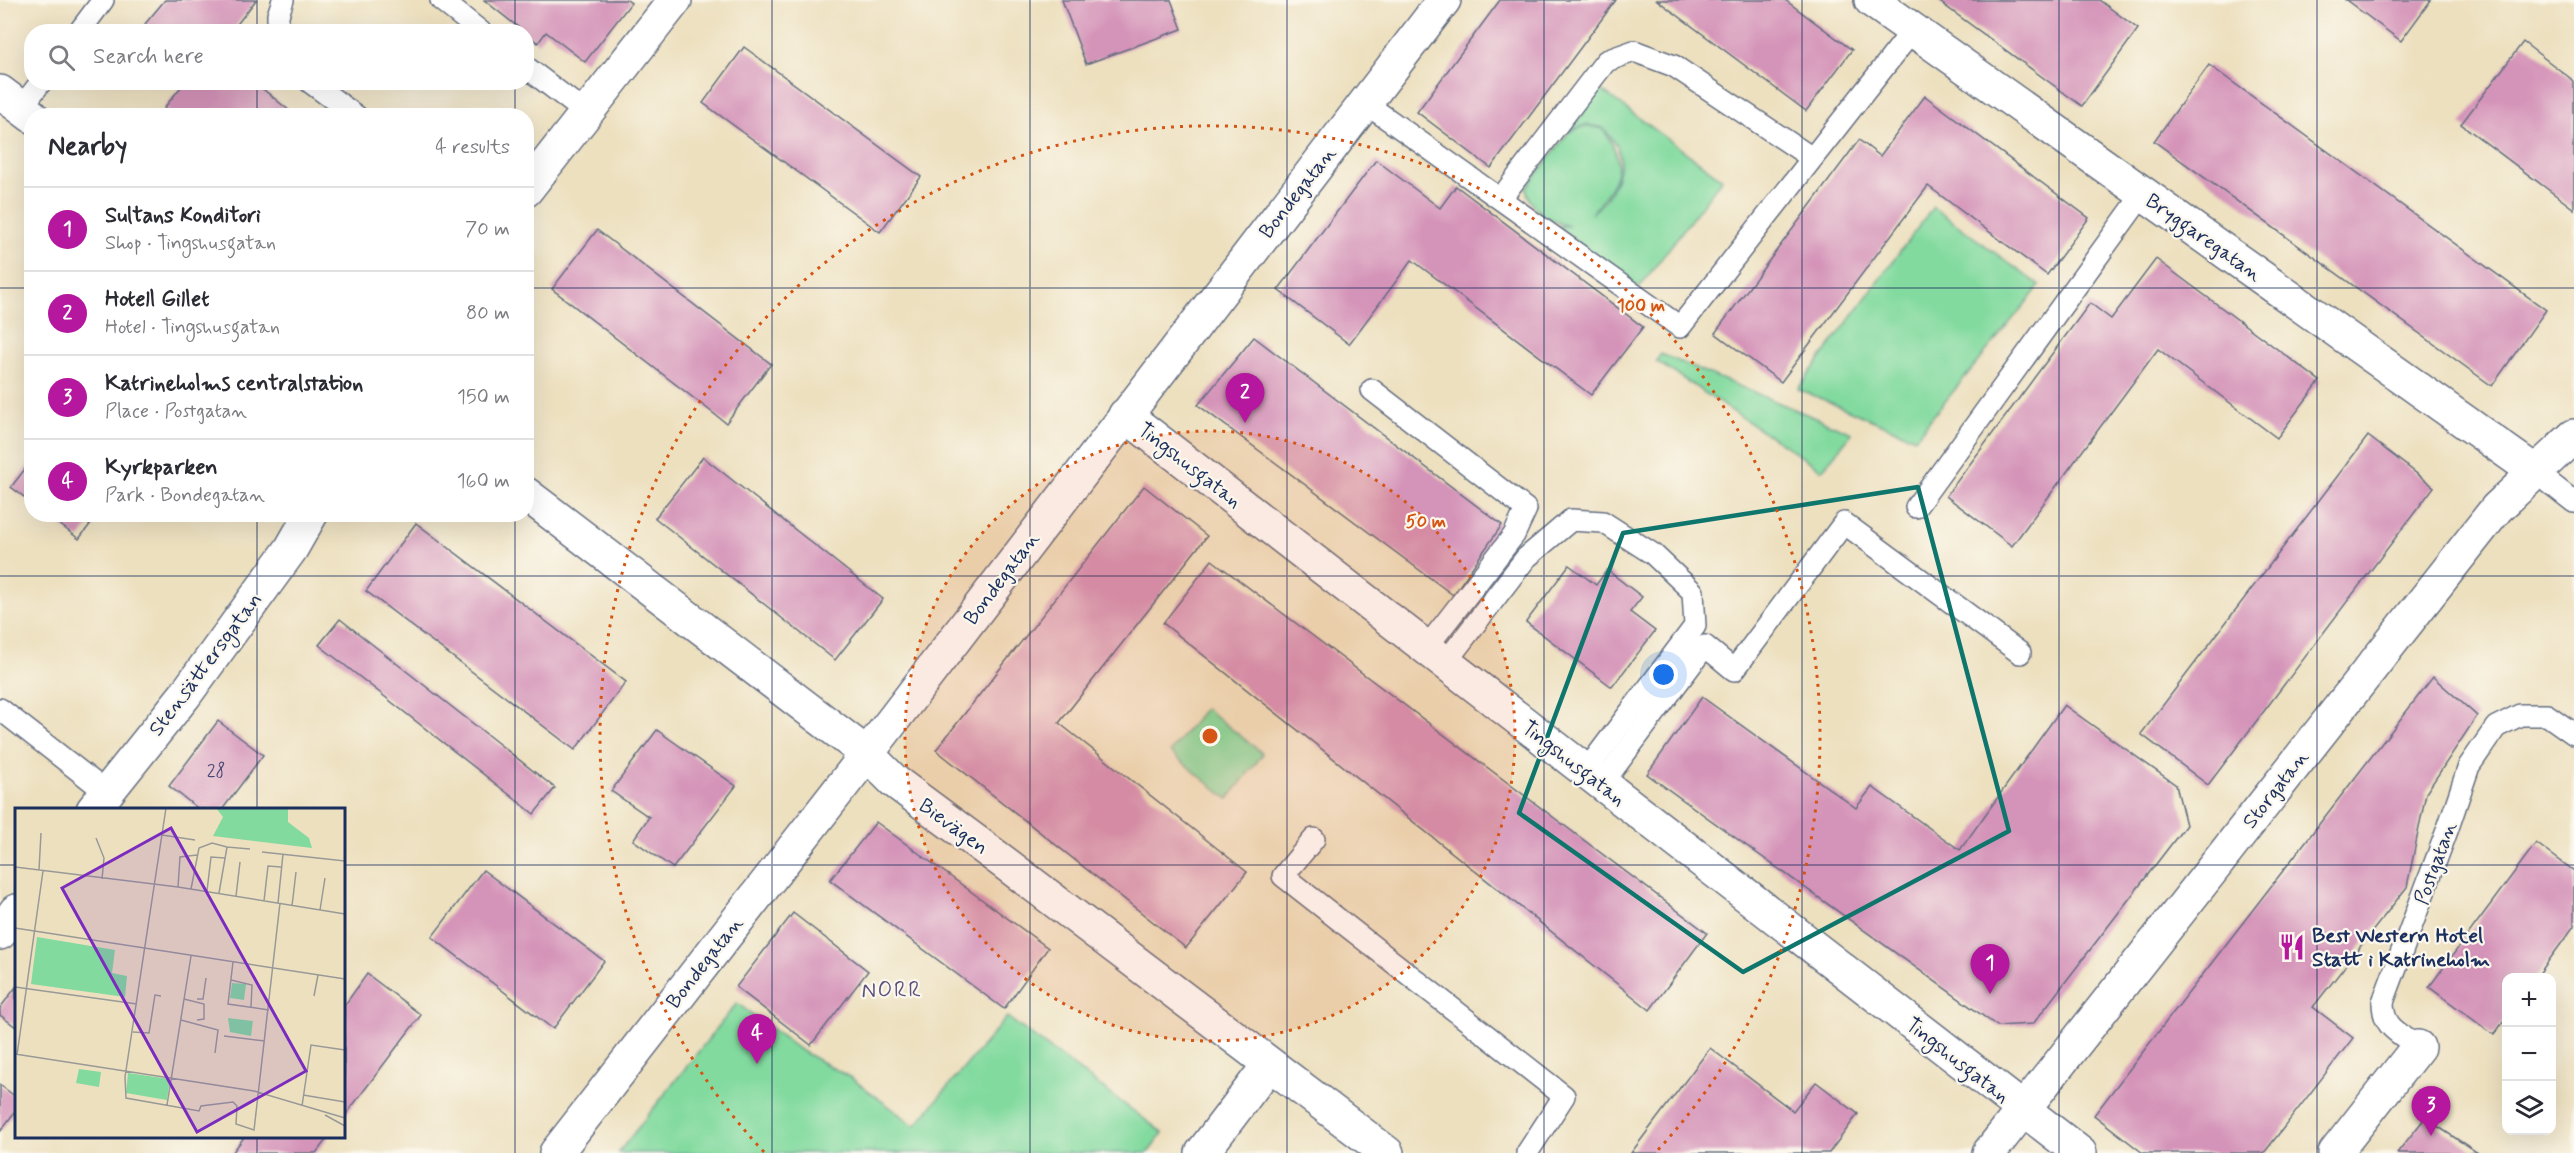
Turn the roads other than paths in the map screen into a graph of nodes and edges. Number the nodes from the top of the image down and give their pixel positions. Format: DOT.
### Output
graph roads {
  1 [pos="103,0"];
  2 [pos="283,0"];
  3 [pos="441,0"];
  4 [pos="675,0"];
  5 [pos="1444,0"];
  6 [pos="1871,0"];
  7 [pos="85,24"];
  8 [pos="278,24"];
  9 [pos="471,24"];
  10 [pos="1913,30"];
  11 [pos="534,73"];
  12 [pos="33,90"];
  13 [pos="321,90"];
  14 [pos="1365,103"];
  15 [pos="18,106"];
  16 [pos="345,108"];
  17 [pos="586,113"];
  18 [pos="1812,158"];
  19 [pos="534,180"];
  20 [pos="2143,194"];
  21 [pos="1500,198"];
  22 [pos="1372,390"];
  23 [pos="1125,416"];
  24 [pos="2574,436"];
  25 [pos="2536,473"];
  26 [pos="534,500"];
  27 [pos="2574,501"];
  28 [pos="1916,507"];
  29 [pos="306,522"];
  30 [pos="2020,653"];
  31 [pos="1436,656"];
  32 [pos="0,709"];
  33 [pos="2574,734"];
  34 [pos="867,754"];
  35 [pos="1594,778"];
  36 [pos="100,801"];
  37 [pos="1314,838"];
  38 [pos="15,912"];
  39 [pos="0,933"];
  40 [pos="2418,1047"];
  41 [pos="1269,1065"];
  42 [pos="2023,1110"];
  43 [pos="555,1153"];
  44 [pos="1202,1153"];
  45 [pos="1387,1153"];
  46 [pos="1527,1153"];
  47 [pos="1989,1153"];
  48 [pos="2080,1153"];
  49 [pos="2335,1153"];
  1 -- 7 [label="lane"];
  2 -- 8 [label="lane"];
  3 -- 9 [label="lane"];
  4 -- 17 [label="street"];
  5 -- 14 [label="street, Bondegatan"];
  6 -- 10 [label="street, Bryggaregatan"];
  10 -- 18 [label="lane"];
  10 -- 20 [label="street, Bryggaregatan"];
  11 -- 17 [label="lane"];
  12 -- 15 [label="lane"];
  13 -- 16 [label="lane"];
  14 -- 21 [label="lane"];
  14 -- 23 [label="street, Bondegatan"];
  17 -- 19 [label="street"];
  18 -- 21 [label="lane"];
  18 -- 21 [label="lane"];
  20 -- 25 [label="street, Bryggaregatan"];
  20 -- 28 [label="lane"];
  22 -- 31 [label="lane"];
  23 -- 31 [label="street, Tingshusgatan"];
  23 -- 34 [label="street, Bondegatan"];
  24 -- 25 [label="street, Storgatan"];
  25 -- 27 [label="lane"];
  25 -- 42 [label="street, Storgatan"];
  26 -- 34 [label="street, Bievägen"];
  29 -- 36 [label="street, Stensättersgatan"];
  30 -- 35 [label="lane"];
  31 -- 35 [label="street, Tingshusgatan"];
  31 -- 35 [label="lane"];
  32 -- 36 [label="lane"];
  33 -- 40 [label="lane, Postgatan"];
  34 -- 41 [label="street, Bievägen"];
  34 -- 43 [label="street, Bondegatan"];
  35 -- 42 [label="street, Tingshusgatan"];
  37 -- 46 [label="lane"];
  38 -- 39 [label="street"];
  40 -- 49 [label="street, Postgatan"];
  41 -- 44 [label="street"];
  41 -- 45 [label="street, Bievägen"];
  42 -- 47 [label="street, Storgatan"];
  42 -- 48 [label="street, Tingshusgatan"];
}
